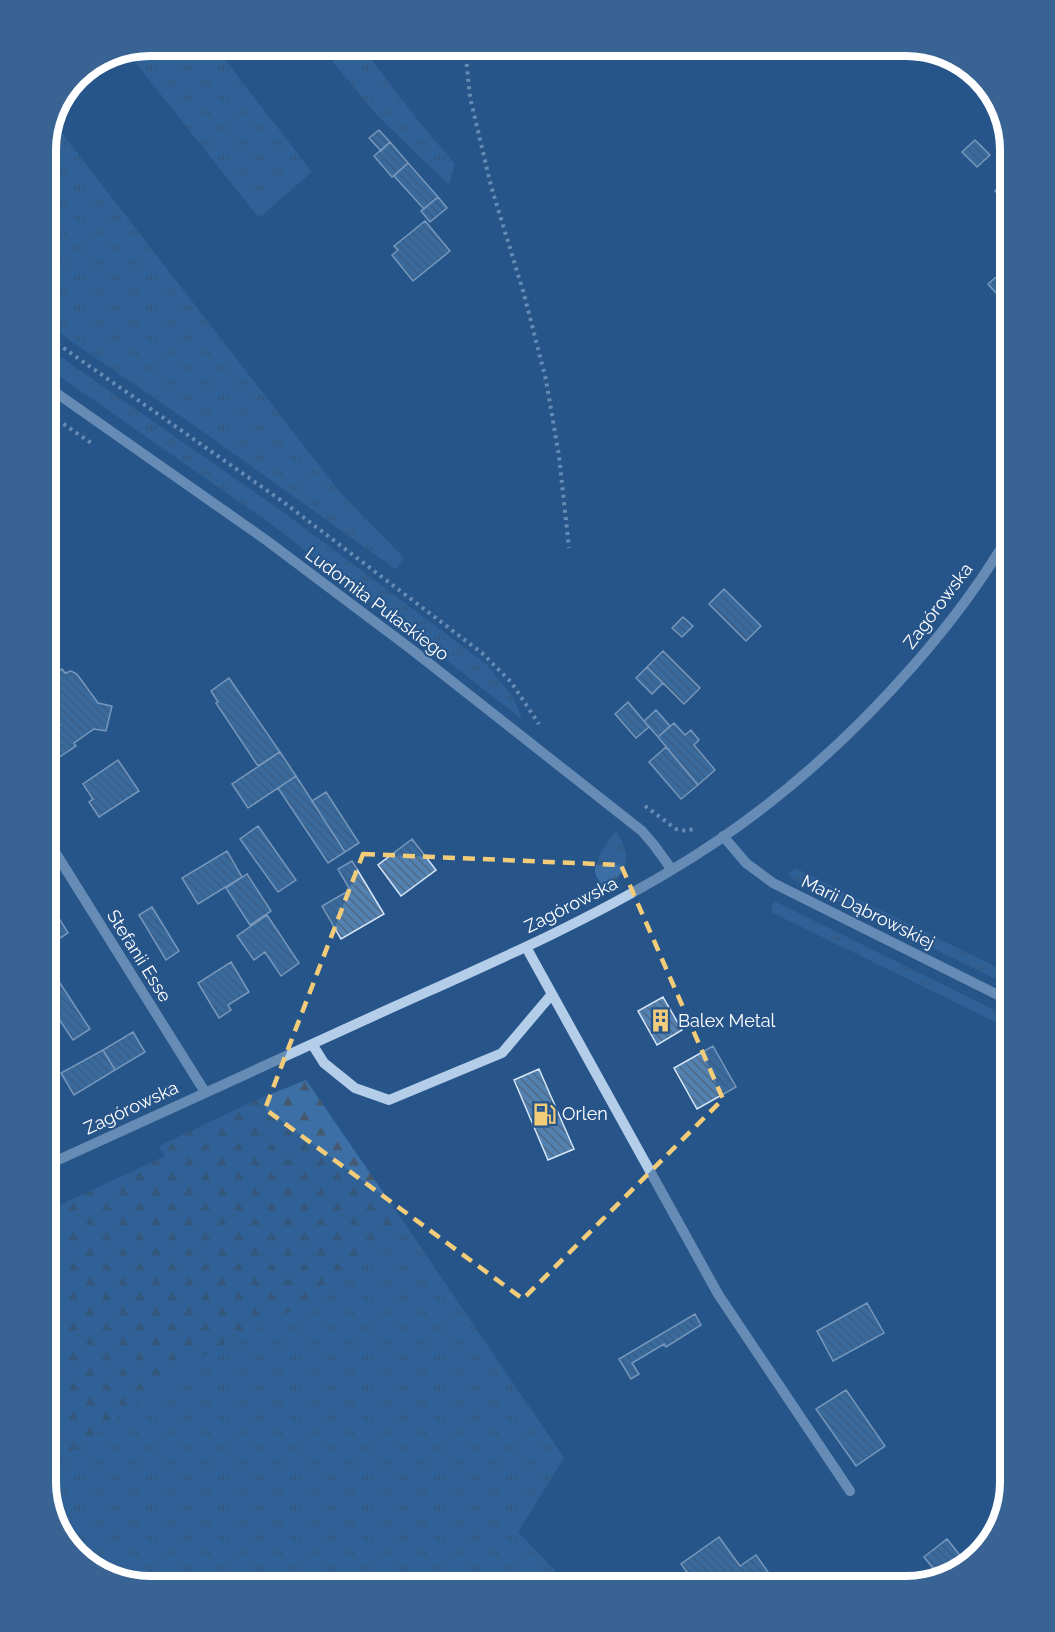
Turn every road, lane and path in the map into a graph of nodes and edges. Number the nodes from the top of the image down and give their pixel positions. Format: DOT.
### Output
graph roads {
  1 [pos="466,56"];
  2 [pos="56,343"];
  3 [pos="56,393"];
  4 [pos="56,419"];
  5 [pos="102,451"];
  6 [pos="569,548"];
  7 [pos="1000,548"];
  8 [pos="547,730"];
  9 [pos="638,802"];
  10 [pos="696,828"];
  11 [pos="723,836"];
  12 [pos="56,854"];
  13 [pos="672,870"];
  14 [pos="526,947"];
  15 [pos="552,994"];
  16 [pos="1000,996"];
  17 [pos="312,1044"];
  18 [pos="205,1092"];
  19 [pos="56,1161"];
  20 [pos="850,1491"];
  1 -- 6 [label="path"];
  2 -- 8 [label="path"];
  3 -- 13 [label="street, Ludomiła Pułaskiego"];
  4 -- 5 [label="path"];
  7 -- 11 [label="street, Zagórowska"];
  9 -- 10 [label="path"];
  11 -- 13 [label="street, Zagórowska"];
  11 -- 16 [label="street, Marii Dąbrowskiej"];
  12 -- 18 [label="street, Stefanii Esse"];
  13 -- 14 [label="street, Zagórowska"];
  14 -- 15 [label="street"];
  14 -- 17 [label="street, Zagórowska"];
  15 -- 17 [label="street"];
  15 -- 20 [label="street"];
  17 -- 18 [label="street, Zagórowska"];
  18 -- 19 [label="street, Zagórowska"];
}
